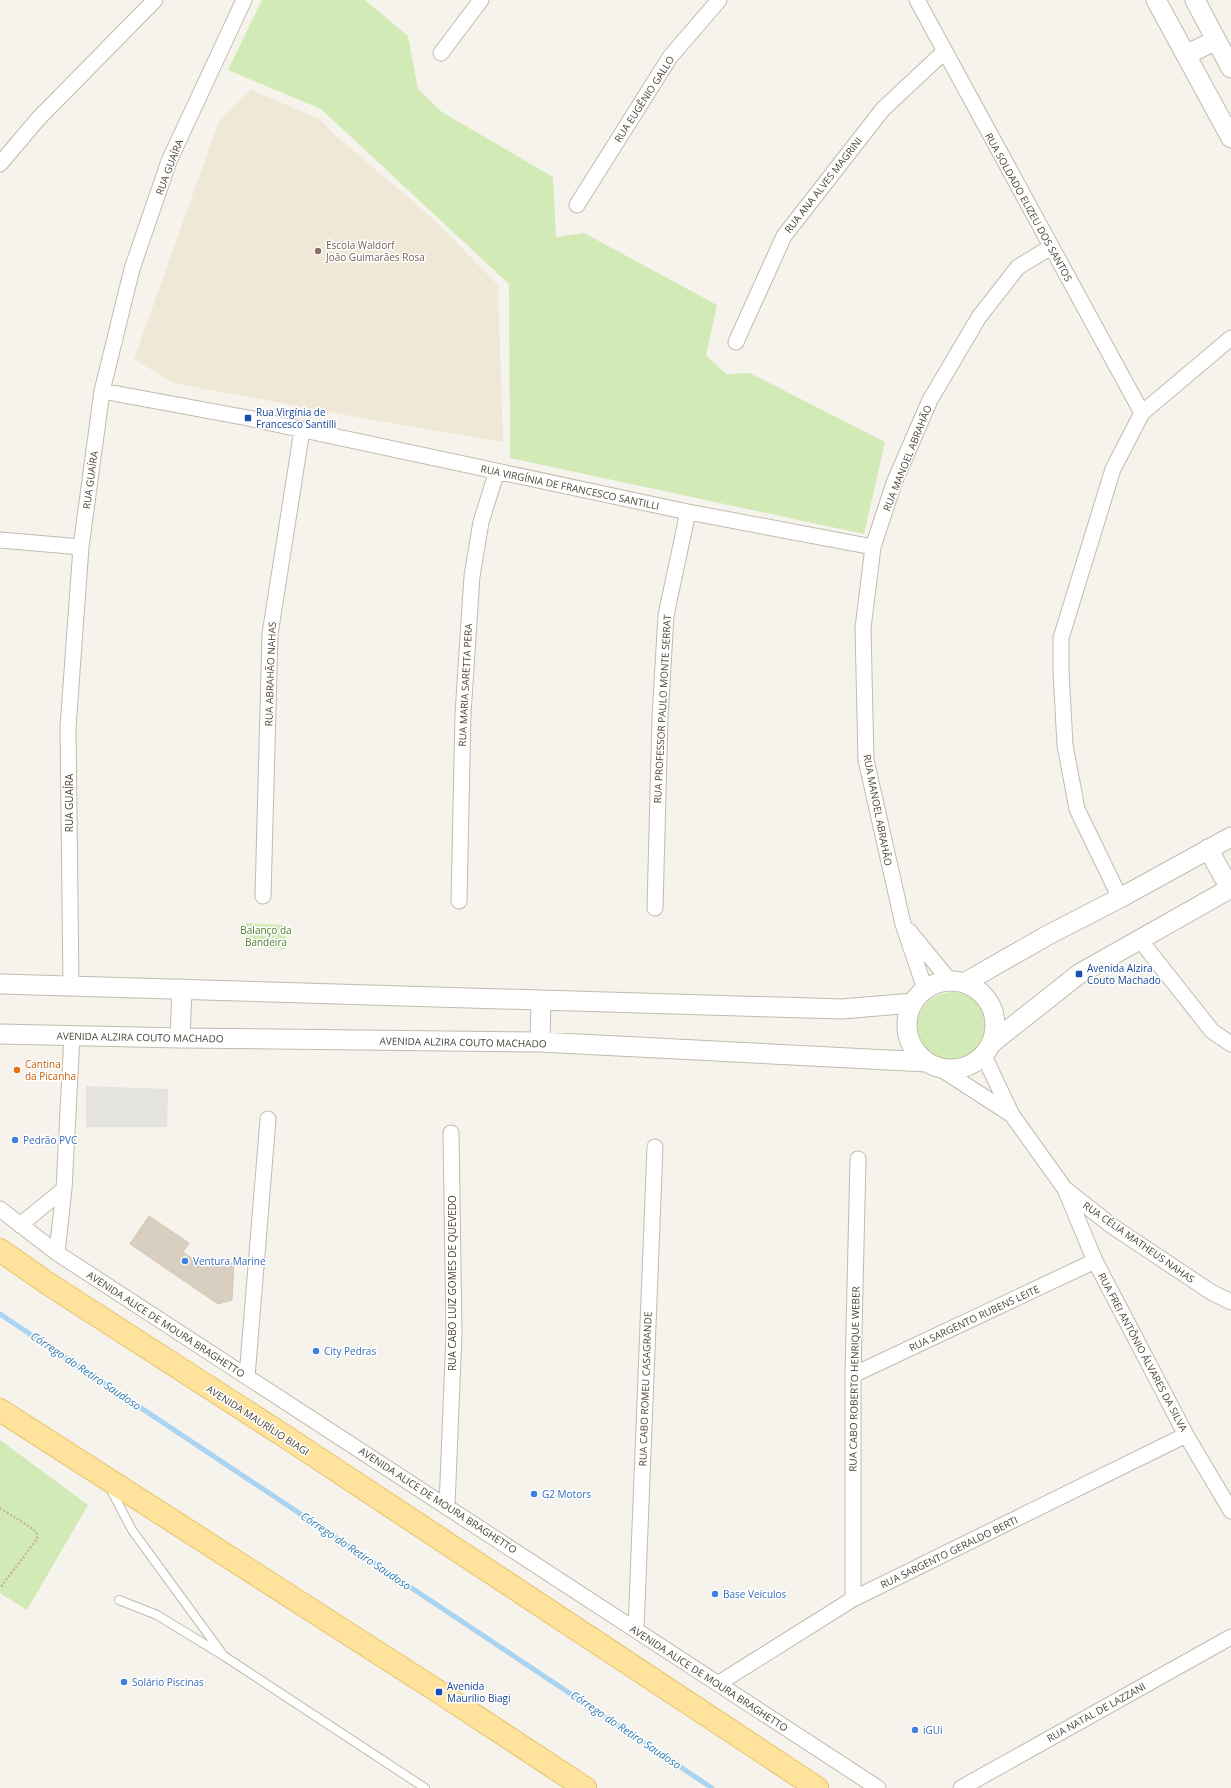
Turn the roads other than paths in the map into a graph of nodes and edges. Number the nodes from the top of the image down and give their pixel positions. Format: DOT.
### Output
graph roads {
  1 [pos="155,0"];
  2 [pos="244,0"];
  3 [pos="481,0"];
  4 [pos="719,0"];
  5 [pos="916,0"];
  6 [pos="1156,0"];
  7 [pos="1194,0"];
  8 [pos="1216,40"];
  9 [pos="944,51"];
  10 [pos="442,53"];
  11 [pos="1186,55"];
  12 [pos="1231,68"];
  13 [pos="1231,138"];
  14 [pos="0,164"];
  15 [pos="577,205"];
  16 [pos="1051,247"];
  17 [pos="1231,338"];
  18 [pos="736,342"];
  19 [pos="102,391"];
  20 [pos="1142,413"];
  21 [pos="302,430"];
  22 [pos="497,471"];
  23 [pos="688,512"];
  24 [pos="0,540"];
  25 [pos="81,546"];
  26 [pos="873,547"];
  27 [pos="1231,837"];
  28 [pos="1208,848"];
  29 [pos="1230,888"];
  30 [pos="263,896"];
  31 [pos="1120,898"];
  32 [pos="459,901"];
  33 [pos="655,908"];
  34 [pos="903,924"];
  35 [pos="1140,940"];
  36 [pos="958,982"];
  37 [pos="0,984"];
  38 [pos="70,987"];
  39 [pos="182,989"];
  40 [pos="925,989"];
  41 [pos="541,1000"];
  42 [pos="913,1004"];
  43 [pos="0,1034"];
  44 [pos="72,1035"];
  45 [pos="180,1038"];
  46 [pos="540,1042"];
  47 [pos="1231,1044"];
  48 [pos="989,1049"];
  49 [pos="934,1065"];
  50 [pos="1012,1115"];
  51 [pos="268,1119"];
  52 [pos="450,1133"];
  53 [pos="655,1147"];
  54 [pos="858,1159"];
  55 [pos="64,1189"];
  56 [pos="1065,1189"];
  57 [pos="0,1209"];
  58 [pos="20,1225"];
  59 [pos="0,1250"];
  60 [pos="57,1254"];
  61 [pos="1095,1261"];
  62 [pos="0,1264"];
  63 [pos="47,1283"];
  64 [pos="1231,1302"];
  65 [pos="853,1375"];
  66 [pos="247,1377"];
  67 [pos="0,1410"];
  68 [pos="1186,1434"];
  69 [pos="105,1478"];
  70 [pos="447,1506"];
  71 [pos="1231,1511"];
  72 [pos="852,1599"];
  73 [pos="119,1600"];
  74 [pos="636,1630"];
  75 [pos="1231,1637"];
  76 [pos="224,1656"];
  77 [pos="719,1683"];
  78 [pos="425,1788"];
  79 [pos="585,1788"];
  80 [pos="817,1788"];
  81 [pos="878,1788"];
  82 [pos="961,1788"];
  1 -- 14 [label="street"];
  2 -- 19 [label="street, RUA GUAÍRA"];
  3 -- 10 [label="street"];
  4 -- 15 [label="street, RUA EUGÊNIO GALLO"];
  5 -- 9 [label="street, RUA SOLDADO ELIZEU DOS SANTOS"];
  6 -- 11 [label="street"];
  7 -- 8 [label="street"];
  8 -- 11 [label="street"];
  8 -- 12 [label="street"];
  9 -- 16 [label="street, RUA SOLDADO ELIZEU DOS SANTOS"];
  9 -- 18 [label="street, RUA ANA ALVES MAGRINI"];
  11 -- 13 [label="street"];
  16 -- 20 [label="street, RUA SOLDADO ELIZEU DOS SANTOS"];
  16 -- 26 [label="street, RUA MANOEL ABRAHÃO"];
  17 -- 20 [label="street"];
  19 -- 21 [label="street, RUA VIRGÍNIA DE FRANCESCO SANTILLI"];
  19 -- 25 [label="street, RUA GUAÍRA"];
  20 -- 31 [label="street"];
  21 -- 22 [label="street, RUA VIRGÍNIA DE FRANCESCO SANTILLI"];
  21 -- 30 [label="street, RUA ABRAHÃO NAHAS"];
  22 -- 23 [label="street, RUA VIRGÍNIA DE FRANCESCO SANTILLI"];
  22 -- 32 [label="street, RUA MARIA SARETTA PERA"];
  23 -- 26 [label="street, RUA VIRGÍNIA DE FRANCESCO SANTILLI"];
  23 -- 33 [label="street, RUA PROFESSOR PAULO MONTE SERRAT"];
  24 -- 25 [label="street"];
  25 -- 38 [label="street, RUA GUAÍRA"];
  26 -- 34 [label="street, RUA MANOEL ABRAHÃO"];
  27 -- 28 [label="street"];
  28 -- 29 [label="street"];
  28 -- 31 [label="street"];
  29 -- 35 [label="street"];
  31 -- 36 [label="street"];
  34 -- 36 [label="street, RUA MANOEL ABRAHÃO"];
  34 -- 40 [label="street, RUA MANOEL ABRAHÃO"];
  35 -- 47 [label="street"];
  35 -- 48 [label="street"];
  36 -- 40 [label="street"];
  36 -- 48 [label="street"];
  37 -- 38 [label="street"];
  38 -- 39 [label="street"];
  39 -- 41 [label="street"];
  39 -- 45 [label="street"];
  40 -- 42 [label="street"];
  41 -- 42 [label="street"];
  41 -- 46 [label="street"];
  42 -- 49 [label="street"];
  43 -- 44 [label="street, AVENIDA ALZIRA COUTO MACHADO"];
  44 -- 45 [label="street, AVENIDA ALZIRA COUTO MACHADO"];
  44 -- 55 [label="street"];
  45 -- 46 [label="street, AVENIDA ALZIRA COUTO MACHADO"];
  46 -- 49 [label="street, AVENIDA ALZIRA COUTO MACHADO"];
  48 -- 49 [label="street"];
  48 -- 50 [label="street, RUA CÉLIA MATHEUS NAHAS"];
  49 -- 50 [label="street, RUA CÉLIA MATHEUS NAHAS"];
  50 -- 56 [label="street, RUA CÉLIA MATHEUS NAHAS"];
  51 -- 66 [label="street"];
  52 -- 70 [label="street, RUA CABO LUIZ GOMES DE QUEVEDO"];
  53 -- 74 [label="street, RUA CABO ROMEU CASAGRANDE"];
  54 -- 65 [label="street, RUA CABO ROBERTO HENRIQUE WEBER"];
  55 -- 58 [label="street"];
  55 -- 60 [label="street"];
  56 -- 61 [label="street, RUA FREI ANTÔNIO ÁLVARES DA SILVA"];
  56 -- 64 [label="street, RUA CÉLIA MATHEUS NAHAS"];
  57 -- 58 [label="street, AVENIDA ALICE DE MOURA BRAGHETTO"];
  58 -- 60 [label="street, AVENIDA ALICE DE MOURA BRAGHETTO"];
  59 -- 63 [label="main road, AVENIDA MAURÍLIO BIAGI"];
  60 -- 66 [label="street, AVENIDA ALICE DE MOURA BRAGHETTO"];
  61 -- 65 [label="street, RUA SARGENTO RUBENS LEITE"];
  61 -- 68 [label="street, RUA FREI ANTÔNIO ÁLVARES DA SILVA"];
  62 -- 63 [label="main road"];
  63 -- 80 [label="main road, AVENIDA MAURÍLIO BIAGI"];
  65 -- 72 [label="street, RUA CABO ROBERTO HENRIQUE WEBER"];
  66 -- 70 [label="street, AVENIDA ALICE DE MOURA BRAGHETTO"];
  67 -- 69 [label="main road"];
  68 -- 71 [label="street, RUA FREI ANTÔNIO ÁLVARES DA SILVA"];
  68 -- 72 [label="street, RUA SARGENTO GERALDO BERTI"];
  69 -- 76 [label="lane"];
  69 -- 79 [label="main road"];
  70 -- 74 [label="street, AVENIDA ALICE DE MOURA BRAGHETTO"];
  72 -- 77 [label="street, RUA SARGENTO GERALDO BERTI"];
  73 -- 76 [label="lane"];
  74 -- 77 [label="street, AVENIDA ALICE DE MOURA BRAGHETTO"];
  75 -- 82 [label="street, RUA NATAL DE LAZZANI"];
  76 -- 78 [label="lane"];
  77 -- 81 [label="street, AVENIDA ALICE DE MOURA BRAGHETTO"];
}
